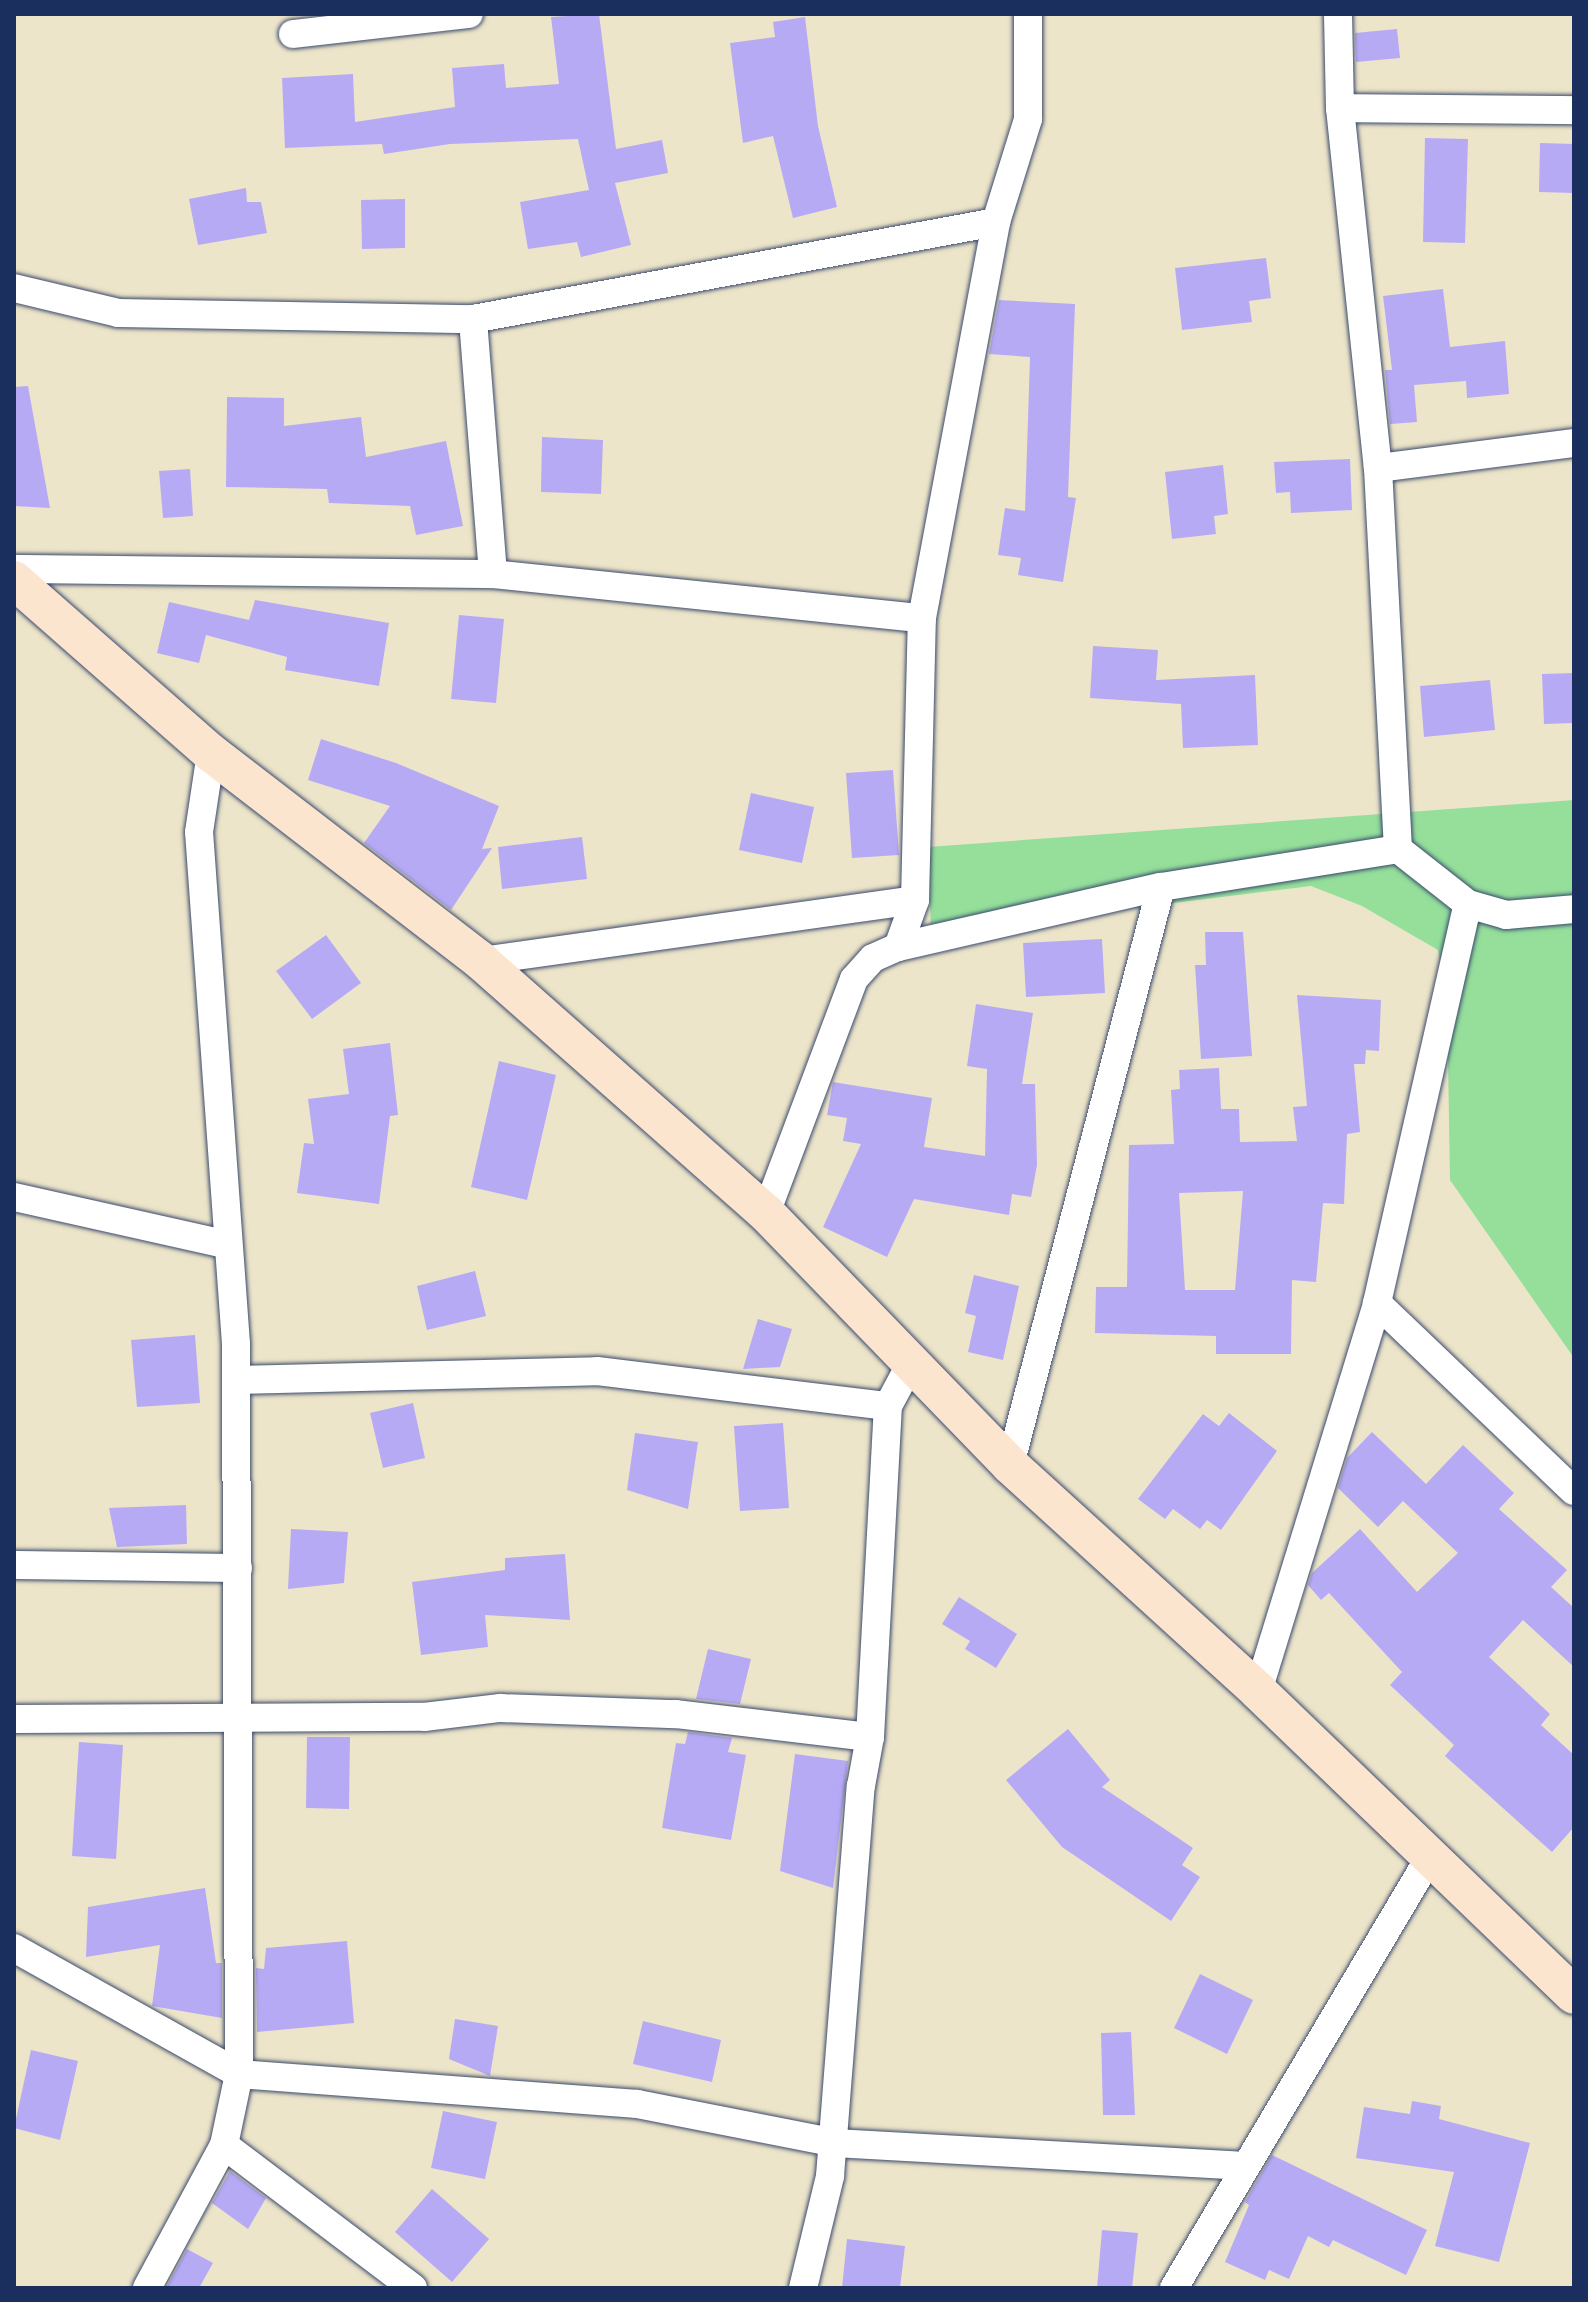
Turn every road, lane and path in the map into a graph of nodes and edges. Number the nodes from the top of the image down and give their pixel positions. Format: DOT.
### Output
graph roads {
  1 [pos="469,14"];
  2 [pos="1028,14"];
  3 [pos="1338,14"];
  4 [pos="293,34"];
  5 [pos="1340,108"];
  6 [pos="1574,110"];
  7 [pos="996,222"];
  8 [pos="14,288"];
  9 [pos="473,319"];
  10 [pos="1574,443"];
  11 [pos="1378,468"];
  12 [pos="14,569"];
  13 [pos="493,574"];
  14 [pos="14,580"];
  15 [pos="922,618"];
  16 [pos="211,753"];
  17 [pos="1398,849"];
  18 [pos="1161,887"];
  19 [pos="915,900"];
  20 [pos="1468,904"];
  21 [pos="1574,909"];
  22 [pos="898,947"];
  23 [pos="481,961"];
  24 [pos="14,1197"];
  25 [pos="766,1213"];
  26 [pos="225,1244"];
  27 [pos="1377,1303"];
  28 [pos="910,1365"];
  29 [pos="237,1380"];
  30 [pos="888,1406"];
  31 [pos="1010,1465"];
  32 [pos="1574,1491"];
  33 [pos="14,1565"];
  34 [pos="238,1568"];
  35 [pos="1258,1691"];
  36 [pos="14,1719"];
  37 [pos="238,1720"];
  38 [pos="870,1737"];
  39 [pos="1431,1855"];
  40 [pos="14,1948"];
  41 [pos="1574,1995"];
  42 [pos="239,2074"];
  43 [pos="832,2142"];
  44 [pos="224,2145"];
  45 [pos="1245,2166"];
  46 [pos="147,2288"];
  47 [pos="413,2288"];
  48 [pos="803,2288"];
  49 [pos="1174,2288"];
  1 -- 4 [label="street"];
  2 -- 7 [label="street"];
  3 -- 5 [label="street"];
  5 -- 6 [label="street"];
  5 -- 11 [label="street"];
  7 -- 9 [label="street"];
  7 -- 15 [label="street"];
  8 -- 9 [label="street"];
  9 -- 13 [label="street"];
  10 -- 11 [label="street"];
  11 -- 17 [label="street"];
  12 -- 13 [label="street"];
  13 -- 15 [label="street"];
  14 -- 16 [label="street"];
  15 -- 19 [label="street"];
  16 -- 23 [label="street"];
  16 -- 26 [label="street"];
  17 -- 18 [label="street"];
  17 -- 20 [label="street"];
  18 -- 22 [label="street"];
  18 -- 31 [label="street"];
  19 -- 22 [label="street"];
  19 -- 23 [label="street"];
  20 -- 21 [label="street"];
  20 -- 27 [label="street"];
  22 -- 25 [label="street"];
  23 -- 25 [label="street"];
  24 -- 26 [label="street"];
  25 -- 28 [label="street"];
  26 -- 29 [label="street"];
  27 -- 32 [label="street"];
  27 -- 35 [label="street"];
  28 -- 30 [label="street"];
  28 -- 31 [label="street"];
  29 -- 30 [label="street"];
  29 -- 34 [label="street"];
  30 -- 38 [label="street"];
  31 -- 35 [label="street"];
  33 -- 34 [label="street"];
  34 -- 37 [label="street"];
  35 -- 39 [label="street"];
  36 -- 37 [label="street"];
  37 -- 38 [label="street"];
  37 -- 42 [label="street"];
  38 -- 43 [label="street"];
  39 -- 41 [label="street"];
  39 -- 45 [label="street"];
  40 -- 42 [label="street"];
  42 -- 43 [label="street"];
  42 -- 44 [label="street"];
  43 -- 45 [label="street"];
  43 -- 48 [label="street"];
  44 -- 46 [label="street"];
  44 -- 47 [label="street"];
  45 -- 49 [label="street"];
}
